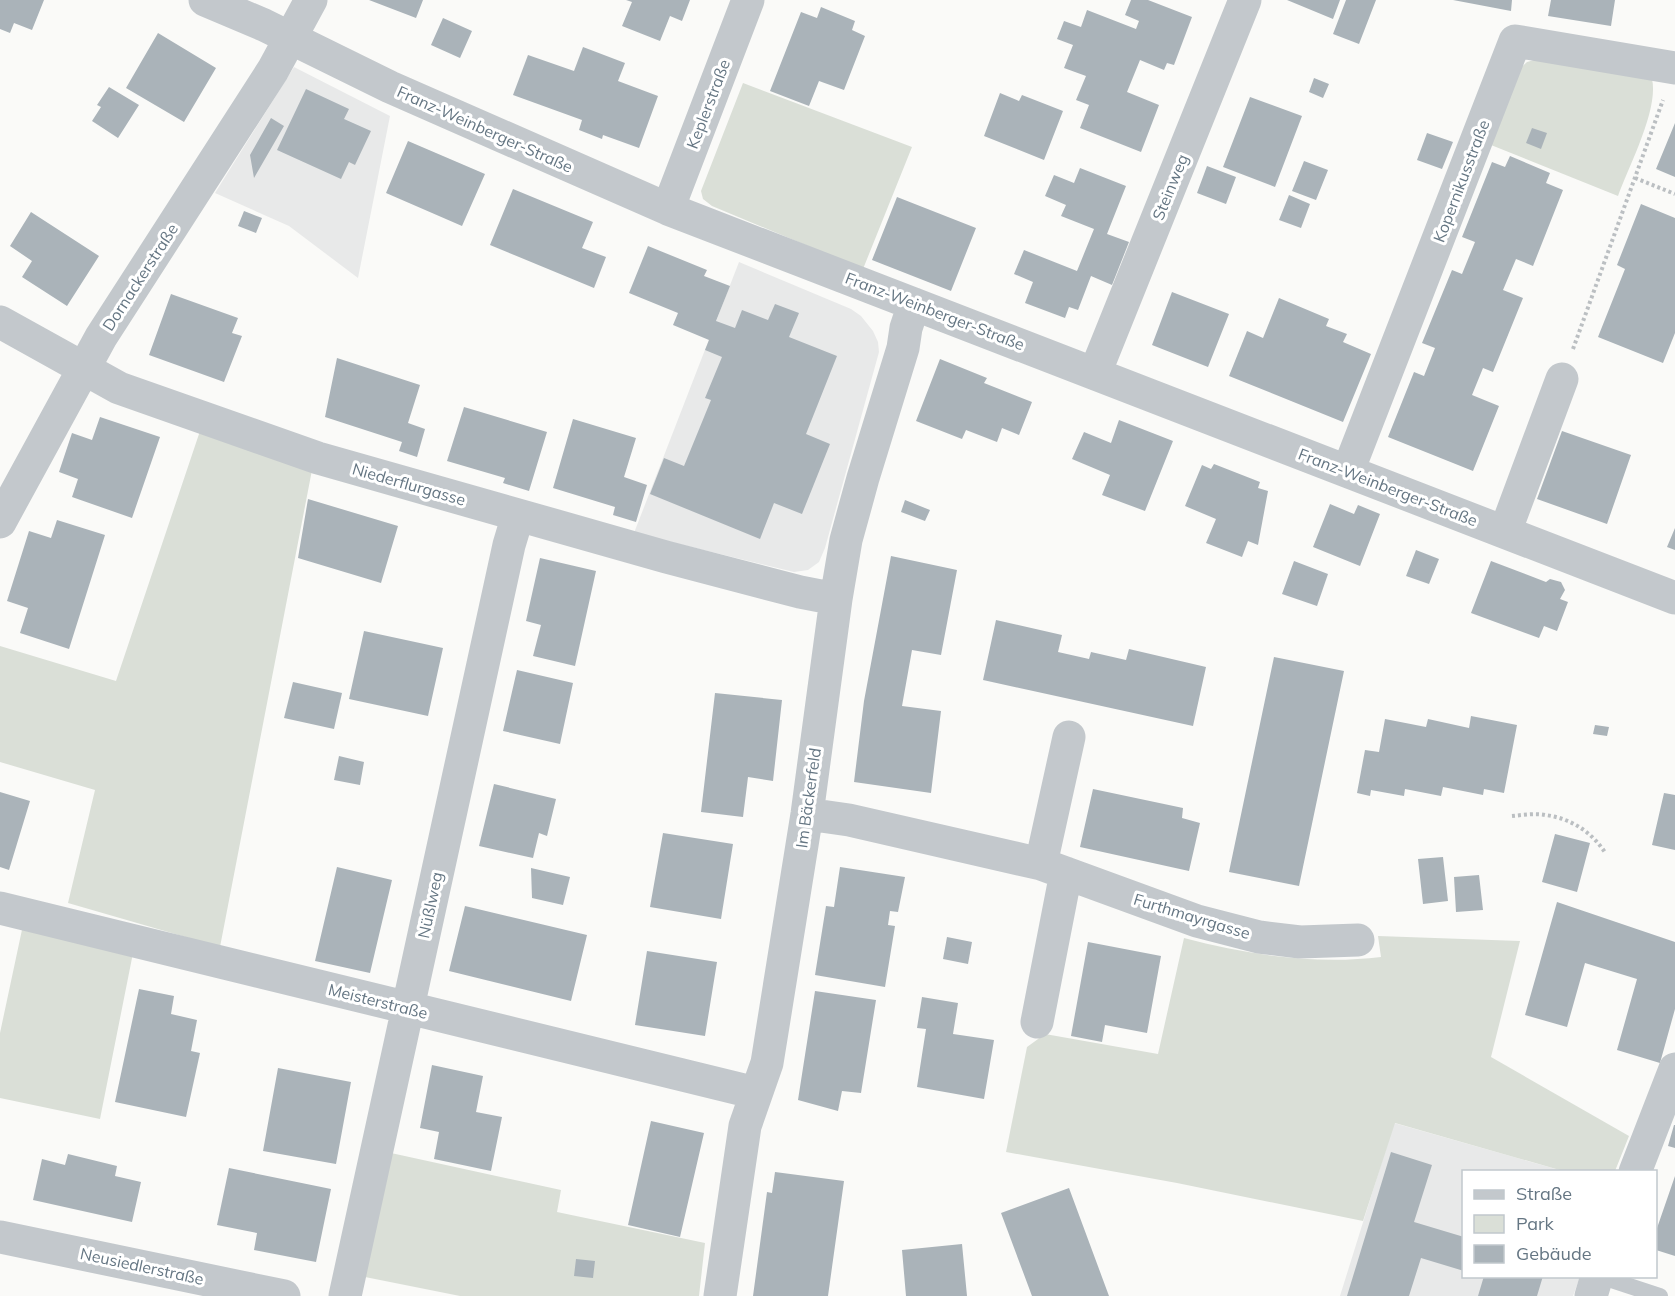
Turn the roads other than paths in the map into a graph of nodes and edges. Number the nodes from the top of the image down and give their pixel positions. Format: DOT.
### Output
graph roads {
  1 [pos="205,0"];
  2 [pos="311,0"];
  3 [pos="748,0"];
  4 [pos="1245,0"];
  5 [pos="291,38"];
  6 [pos="1675,68"];
  7 [pos="668,209"];
  8 [pos="914,304"];
  9 [pos="0,322"];
  10 [pos="84,369"];
  11 [pos="1095,373"];
  12 [pos="1562,379"];
  13 [pos="1348,471"];
  14 [pos="518,515"];
  15 [pos="0,522"];
  16 [pos="1505,532"];
  17 [pos="1675,598"];
  18 [pos="836,599"];
  19 [pos="1069,737"];
  20 [pos="807,814"];
  21 [pos="1053,868"];
  22 [pos="0,908"];
  23 [pos="1358,940"];
  24 [pos="407,1008"];
  25 [pos="1037,1022"];
  26 [pos="1675,1069"];
  27 [pos="756,1093"];
  28 [pos="1636,1170"];
  29 [pos="0,1237"];
  30 [pos="1597,1278"];
  31 [pos="1604,1278"];
  32 [pos="284,1296"];
  33 [pos="345,1296"];
  34 [pos="720,1296"];
  35 [pos="1591,1296"];
  36 [pos="1660,1296"];
  1 -- 5 [label="street, Franz-Weinberger-Straße"];
  2 -- 5 [label="street, Dornackerstraße"];
  3 -- 7 [label="street, Keplerstraße"];
  4 -- 11 [label="street, Steinweg"];
  5 -- 7 [label="street, Franz-Weinberger-Straße"];
  5 -- 10 [label="street, Dornackerstraße"];
  6 -- 13 [label="street, Kopernikusstraße"];
  7 -- 8 [label="street, Franz-Weinberger-Straße"];
  8 -- 11 [label="street, Franz-Weinberger-Straße"];
  8 -- 18 [label="street, Im Bäckerfeld"];
  9 -- 10 [label="street, Niederflurgasse"];
  10 -- 14 [label="street, Niederflurgasse"];
  10 -- 15 [label="street, Dornackerstraße"];
  11 -- 13 [label="street, Franz-Weinberger-Straße"];
  12 -- 16 [label="street"];
  13 -- 16 [label="street, Franz-Weinberger-Straße"];
  14 -- 18 [label="street, Niederflurgasse"];
  14 -- 24 [label="street, Nüßlweg"];
  16 -- 17 [label="street, Franz-Weinberger-Straße"];
  18 -- 20 [label="street, Im Bäckerfeld"];
  19 -- 21 [label="street"];
  20 -- 21 [label="street, Furthmayrgasse"];
  20 -- 27 [label="street, Im Bäckerfeld"];
  21 -- 23 [label="street, Furthmayrgasse"];
  21 -- 25 [label="street"];
  22 -- 24 [label="street, Meisterstraße"];
  24 -- 27 [label="street, Meisterstraße"];
  24 -- 33 [label="street, Nüßlweg"];
  26 -- 28 [label="street"];
  27 -- 34 [label="street, Im Bäckerfeld"];
  29 -- 32 [label="street, Neusiedlerstraße"];
  30 -- 35 [label="street"];
  31 -- 36 [label="lane"];
}
